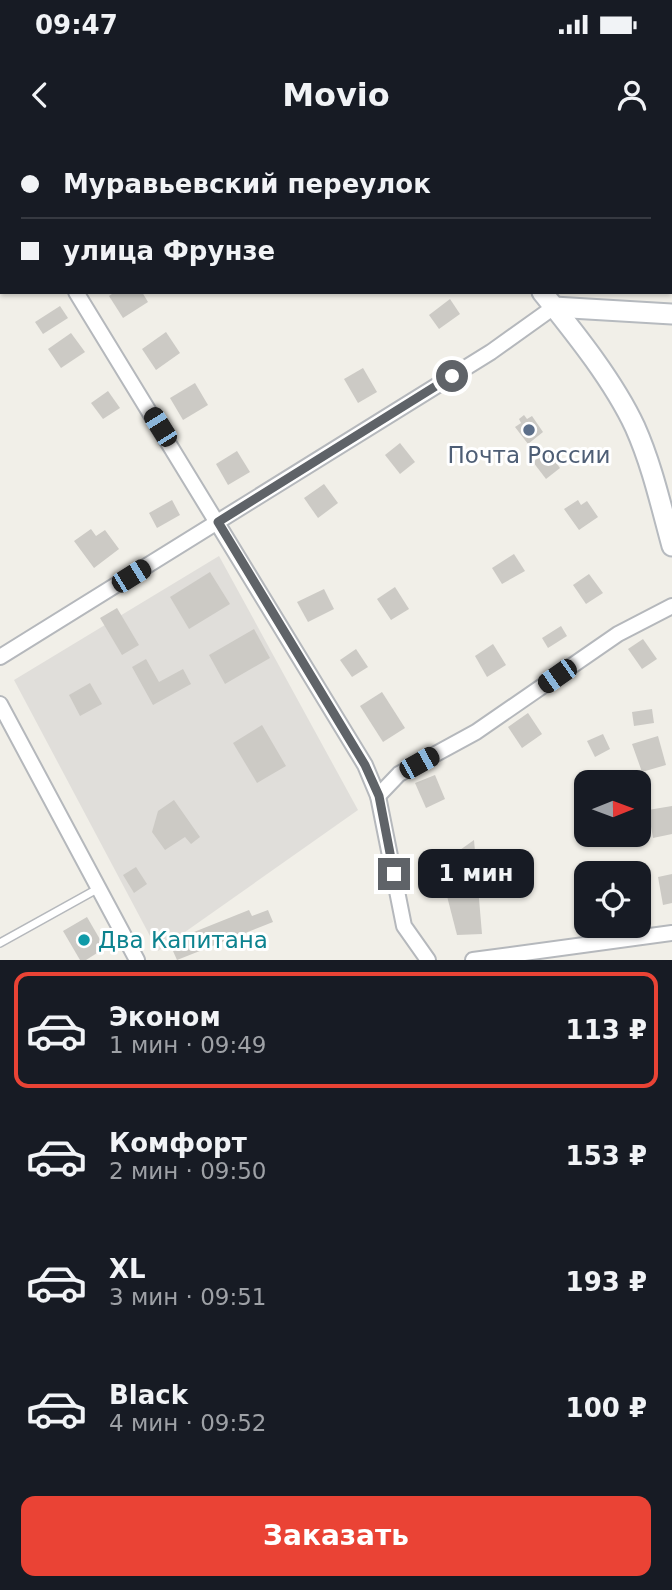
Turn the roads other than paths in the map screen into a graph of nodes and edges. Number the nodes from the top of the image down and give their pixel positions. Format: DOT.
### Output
graph roads {
  1 [pos="77,294"];
  2 [pos="548,300"];
  3 [pos="672,314"];
  4 [pos="218,522"];
  5 [pos="672,546"];
  6 [pos="672,606"];
  7 [pos="0,657"];
  8 [pos="0,704"];
  9 [pos="379,796"];
  10 [pos="100,888"];
  11 [pos="672,933"];
  12 [pos="0,943"];
  13 [pos="137,960"];
  14 [pos="428,960"];
  15 [pos="473,960"];
  1 -- 4 [label="street"];
  2 -- 3 [label="street"];
  2 -- 4 [label="street"];
  2 -- 5 [label="street"];
  4 -- 7 [label="street"];
  4 -- 9 [label="street"];
  6 -- 9 [label="street"];
  8 -- 10 [label="street"];
  9 -- 14 [label="street"];
  10 -- 12 [label="lane"];
  10 -- 13 [label="street"];
  11 -- 15 [label="street"];
}
